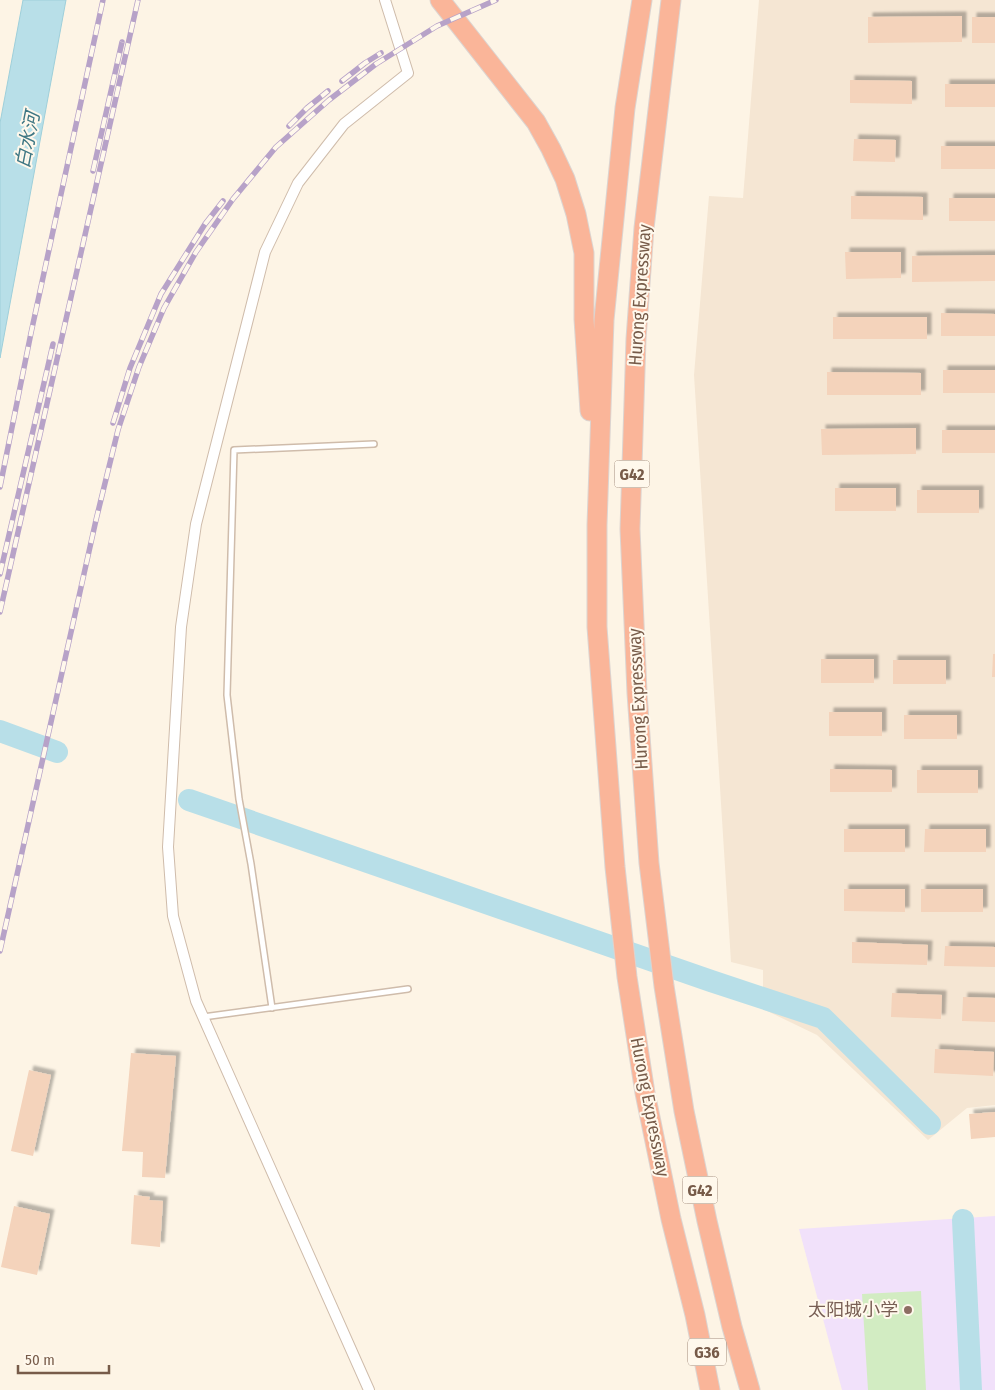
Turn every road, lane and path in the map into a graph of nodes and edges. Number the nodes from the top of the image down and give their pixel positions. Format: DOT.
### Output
graph roads {
  1 [pos="385,0"];
  2 [pos="440,0"];
  3 [pos="642,0"];
  4 [pos="671,0"];
  5 [pos="374,444"];
  6 [pos="596,525"];
  7 [pos="408,989"];
  8 [pos="272,1008"];
  9 [pos="203,1017"];
  10 [pos="695,1315"];
  11 [pos="369,1390"];
  12 [pos="710,1390"];
  13 [pos="719,1390"];
  14 [pos="750,1390"];
  1 -- 9 [label="street"];
  2 -- 6 [label="highway"];
  3 -- 6 [label="highway, Hurong Expressway / G42"];
  4 -- 14 [label="highway, Hurong Expressway / G42"];
  5 -- 8 [label="lane"];
  6 -- 10 [label="highway, Hurong Expressway / G42"];
  7 -- 8 [label="lane"];
  8 -- 9 [label="lane"];
  9 -- 11 [label="street"];
  10 -- 12 [label="highway, G42"];
  10 -- 13 [label="highway, G36"];
}
